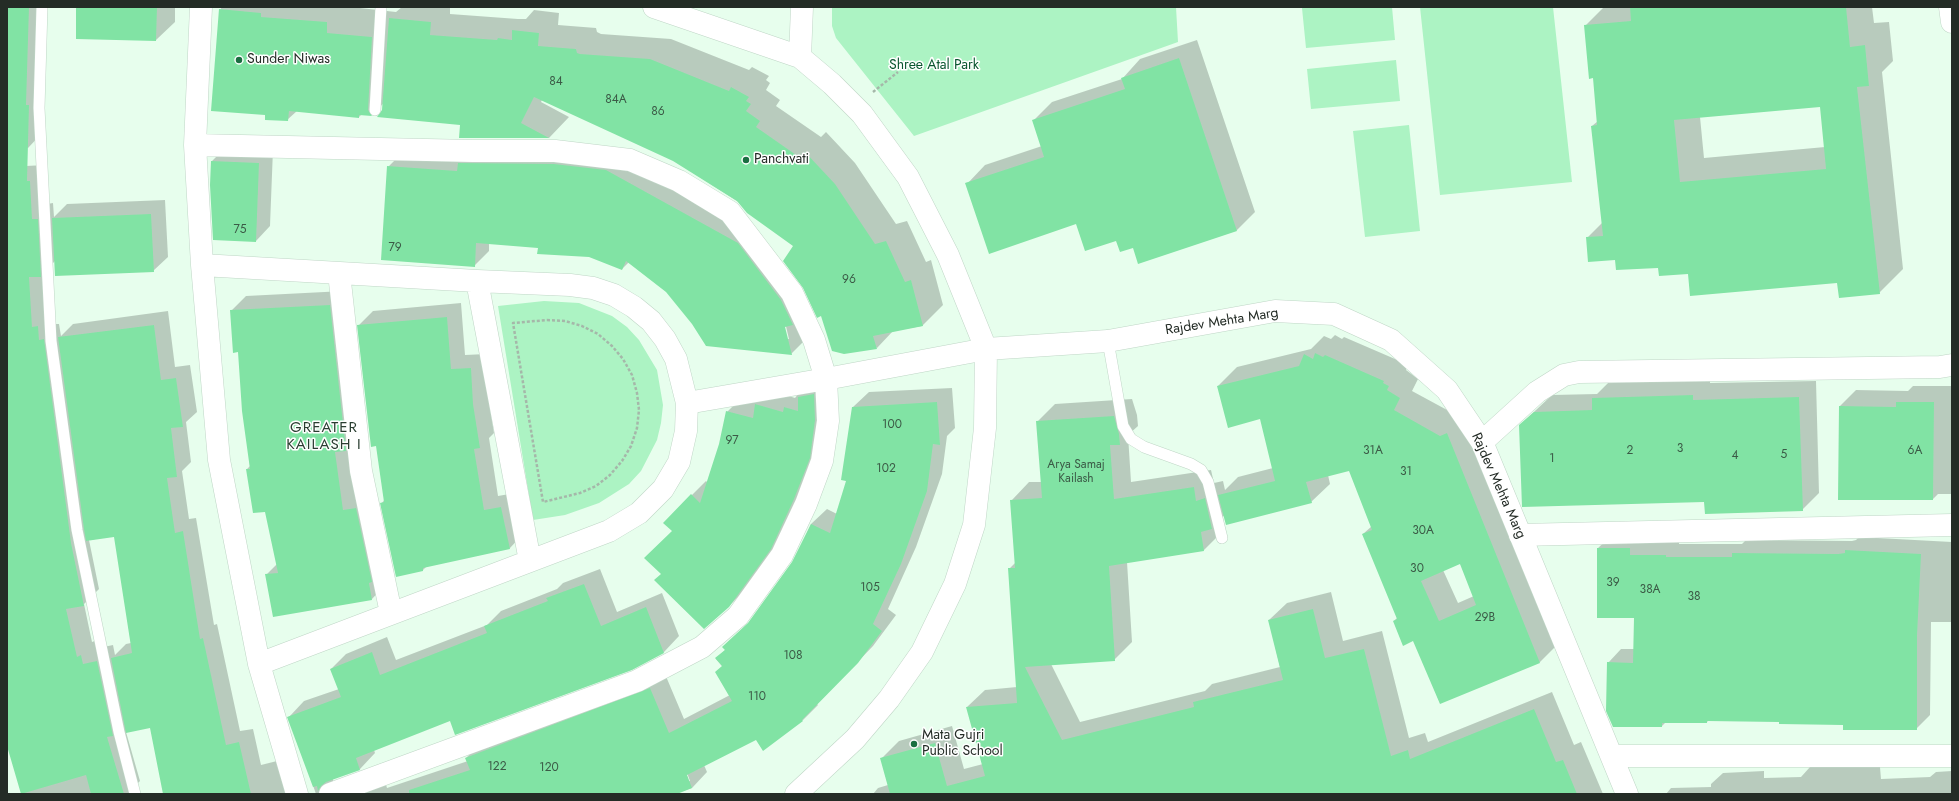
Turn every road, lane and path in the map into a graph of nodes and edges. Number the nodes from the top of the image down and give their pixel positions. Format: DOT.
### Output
graph roads {
  1 [pos="42,7"];
  2 [pos="201,7"];
  3 [pos="374,7"];
  4 [pos="381,7"];
  5 [pos="654,7"];
  6 [pos="802,7"];
  7 [pos="1950,7"];
  8 [pos="1952,22"];
  9 [pos="800,57"];
  10 [pos="898,72"];
  11 [pos="873,92"];
  12 [pos="195,145"];
  13 [pos="202,265"];
  14 [pos="339,273"];
  15 [pos="477,281"];
  16 [pos="1108,341"];
  17 [pos="986,349"];
  18 [pos="1952,365"];
  19 [pos="826,379"];
  20 [pos="687,403"];
  21 [pos="1482,442"];
  22 [pos="543,502"];
  23 [pos="1952,525"];
  24 [pos="1520,535"];
  25 [pos="1222,538"];
  26 [pos="530,561"];
  27 [pos="391,613"];
  28 [pos="259,664"];
  29 [pos="1612,756"];
  30 [pos="1952,756"];
  31 [pos="135,794"];
  32 [pos="297,794"];
  33 [pos="330,794"];
  34 [pos="796,794"];
  35 [pos="1627,794"];
  1 -- 31 [label="lane"];
  2 -- 12 [label="street"];
  3 -- 4 [label="lane"];
  5 -- 9 [label="street"];
  6 -- 9 [label="street"];
  7 -- 8 [label="street"];
  9 -- 17 [label="street"];
  10 -- 11 [label="path"];
  12 -- 13 [label="street"];
  12 -- 19 [label="street"];
  13 -- 14 [label="street"];
  13 -- 28 [label="street"];
  14 -- 15 [label="street"];
  14 -- 27 [label="street"];
  15 -- 20 [label="street"];
  15 -- 26 [label="street"];
  16 -- 17 [label="street, Rajdev Mehta Marg"];
  16 -- 21 [label="street, Rajdev Mehta Marg"];
  16 -- 25 [label="lane"];
  17 -- 19 [label="street, Rajdev Mehta Marg"];
  17 -- 34 [label="street"];
  18 -- 21 [label="street"];
  19 -- 20 [label="street, Rajdev Mehta Marg"];
  19 -- 33 [label="street"];
  20 -- 26 [label="street"];
  21 -- 24 [label="street, Rajdev Mehta Marg"];
  22 -- 22 [label="path"];
  23 -- 24 [label="street"];
  24 -- 29 [label="street, Rajdev Mehta Marg"];
  26 -- 27 [label="street"];
  27 -- 28 [label="street"];
  28 -- 32 [label="street"];
  29 -- 30 [label="street"];
  29 -- 35 [label="street, Rajdev Mehta Marg"];
}
